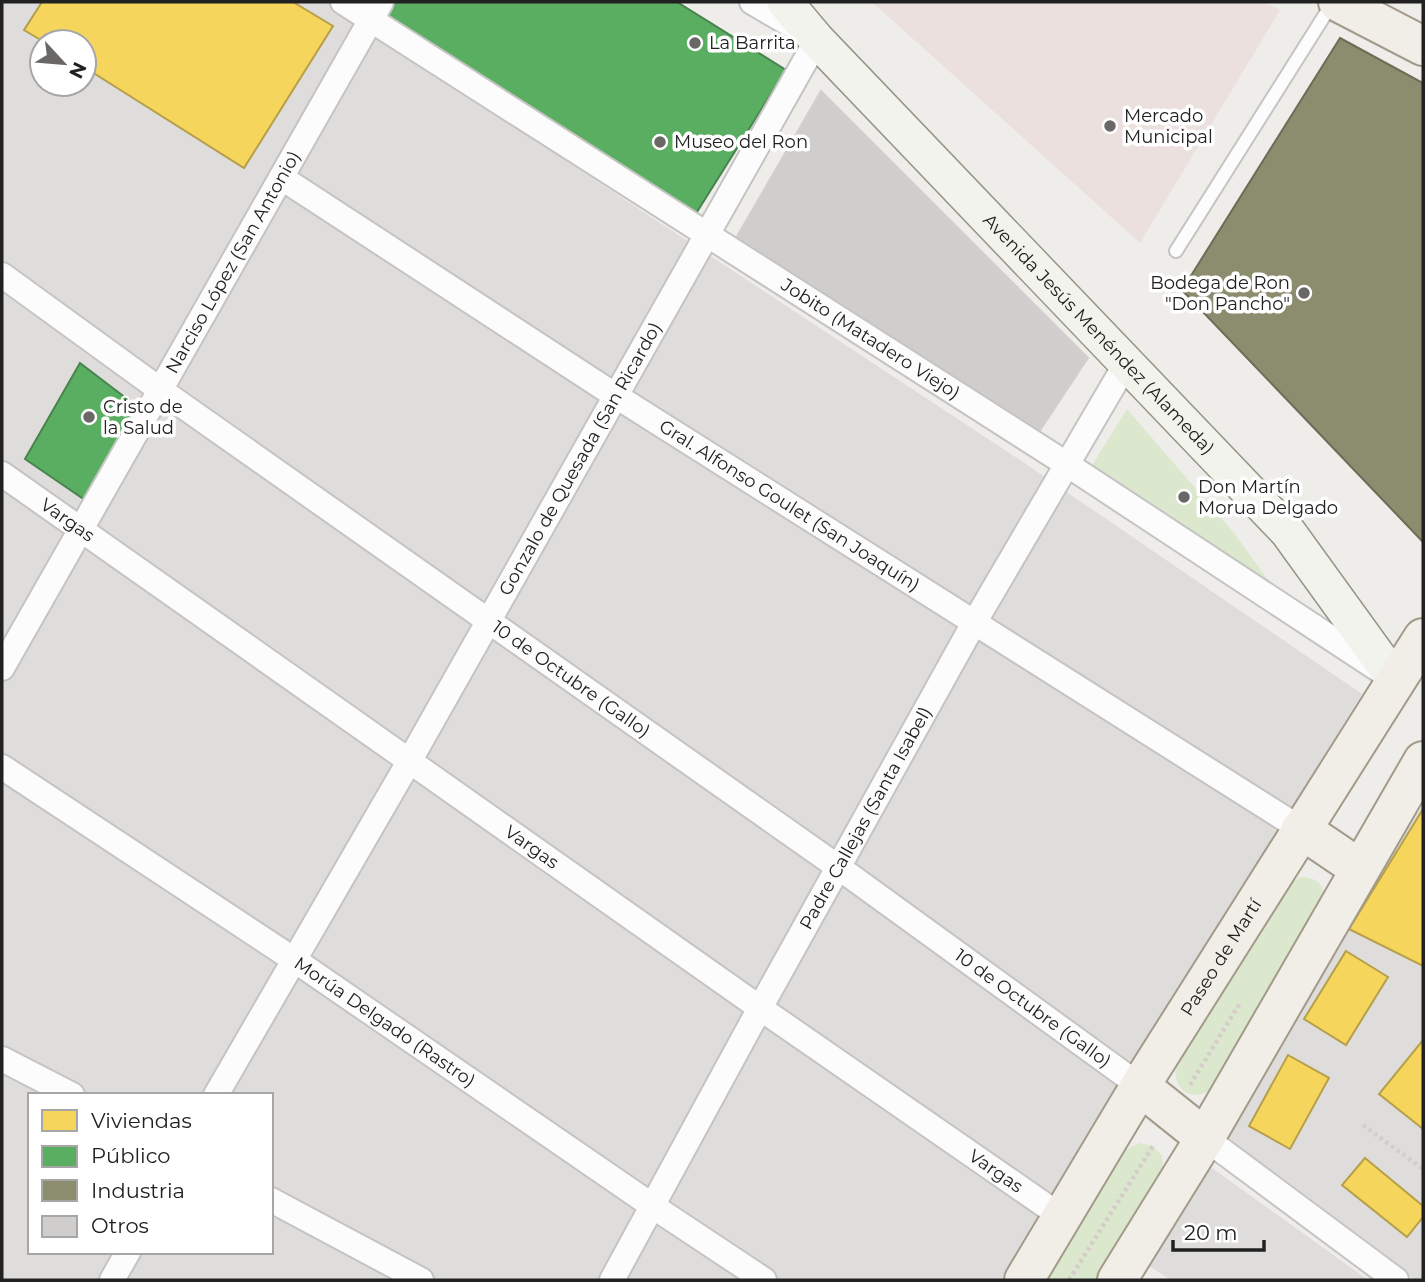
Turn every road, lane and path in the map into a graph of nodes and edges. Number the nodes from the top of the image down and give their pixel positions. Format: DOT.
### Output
graph roads {
  1 [pos="343,2"];
  2 [pos="752,2"];
  3 [pos="785,2"];
  4 [pos="1336,2"];
  5 [pos="375,11"];
  6 [pos="817,40"];
  7 [pos="1423,46"];
  8 [pos="282,178"];
  9 [pos="707,236"];
  10 [pos="1176,251"];
  11 [pos="2,275"];
  12 [pos="1127,362"];
  13 [pos="159,389"];
  14 [pos="616,396"];
  15 [pos="1068,465"];
  16 [pos="2,474"];
  17 [pos="81,531"];
  18 [pos="488,622"];
  19 [pos="974,623"];
  20 [pos="1423,638"];
  21 [pos="2,668"];
  22 [pos="1395,680"];
  23 [pos="410,760"];
  24 [pos="1423,763"];
  25 [pos="2,767"];
  26 [pos="1301,829"];
  27 [pos="838,867"];
  28 [pos="1360,869"];
  29 [pos="293,959"];
  30 [pos="760,1008"];
  31 [pos="2,1059"];
  32 [pos="1140,1086"];
  33 [pos="68,1093"];
  34 [pos="217,1093"];
  35 [pos="1363,1125"];
  36 [pos="1205,1138"];
  37 [pos="1153,1146"];
  38 [pos="1423,1168"];
  39 [pos="273,1201"];
  40 [pos="654,1207"];
  41 [pos="1062,1217"];
  42 [pos="127,1254"];
  43 [pos="112,1280"];
  44 [pos="421,1280"];
  45 [pos="612,1280"];
  46 [pos="764,1280"];
  47 [pos="1024,1280"];
  48 [pos="1069,1280"];
  49 [pos="1117,1280"];
  50 [pos="1396,1280"];
  1 -- 5 [label="street, Jobito (Matadero Viejo)"];
  2 -- 6 [label="street"];
  3 -- 6 [label="main road, Avenida Jesús Menéndez (Alameda)"];
  4 -- 7 [label="main road"];
  4 -- 10 [label="lane"];
  5 -- 8 [label="street, Narciso López (San Antonio)"];
  5 -- 9 [label="street, Jobito (Matadero Viejo)"];
  6 -- 9 [label="street, Gonzalo de Quesada (San Ricardo)"];
  6 -- 12 [label="main road, Avenida Jesús Menéndez (Alameda)"];
  8 -- 13 [label="street, Narciso López (San Antonio)"];
  8 -- 14 [label="street, Gral. Alfonso Goulet (San Joaquín)"];
  9 -- 14 [label="street, Gonzalo de Quesada (San Ricardo)"];
  9 -- 15 [label="street, Jobito (Matadero Viejo)"];
  11 -- 13 [label="street, 10 de Octubre (Gallo)"];
  12 -- 15 [label="street, Padre Callejas (Santa Isabel)"];
  12 -- 22 [label="main road, Avenida Jesús Menéndez (Alameda)"];
  13 -- 17 [label="street, Narciso López (San Antonio)"];
  13 -- 18 [label="street, 10 de Octubre (Gallo)"];
  14 -- 18 [label="street, Gonzalo de Quesada (San Ricardo)"];
  14 -- 19 [label="street, Gral. Alfonso Goulet (San Joaquín)"];
  15 -- 19 [label="street, Padre Callejas (Santa Isabel)"];
  15 -- 22 [label="street, Jobito (Matadero Viejo)"];
  16 -- 17 [label="street, Vargas"];
  17 -- 21 [label="street, Narciso López (San Antonio)"];
  17 -- 23 [label="street, Vargas"];
  18 -- 23 [label="street, Gonzalo de Quesada (San Ricardo)"];
  18 -- 27 [label="street, 10 de Octubre (Gallo)"];
  19 -- 26 [label="street, Gral. Alfonso Goulet (San Joaquín)"];
  19 -- 27 [label="street, Padre Callejas (Santa Isabel)"];
  20 -- 22 [label="main road, Paseo de Martí"];
  22 -- 26 [label="main road, Paseo de Martí"];
  23 -- 29 [label="street, Gonzalo de Quesada (San Ricardo)"];
  23 -- 30 [label="street, Vargas"];
  24 -- 28 [label="main road"];
  25 -- 29 [label="street, Morúa Delgado (Rastro)"];
  26 -- 28 [label="main road"];
  26 -- 32 [label="main road, Paseo de Martí"];
  27 -- 30 [label="street, Padre Callejas (Santa Isabel)"];
  27 -- 32 [label="street, 10 de Octubre (Gallo)"];
  28 -- 36 [label="main road"];
  29 -- 34 [label="street, Gonzalo de Quesada (San Ricardo)"];
  29 -- 40 [label="street, Morúa Delgado (Rastro)"];
  30 -- 40 [label="street, Padre Callejas (Santa Isabel)"];
  30 -- 41 [label="street, Vargas"];
  31 -- 33 [label="street"];
  32 -- 36 [label="main road"];
  32 -- 41 [label="main road, Paseo de Martí"];
  35 -- 38 [label="path"];
  36 -- 49 [label="main road"];
  36 -- 50 [label="street"];
  37 -- 48 [label="path"];
  39 -- 44 [label="street"];
  40 -- 45 [label="street, Padre Callejas (Santa Isabel)"];
  40 -- 46 [label="street, Morúa Delgado (Rastro)"];
  41 -- 47 [label="main road, Paseo de Martí"];
  42 -- 43 [label="street"];
}
